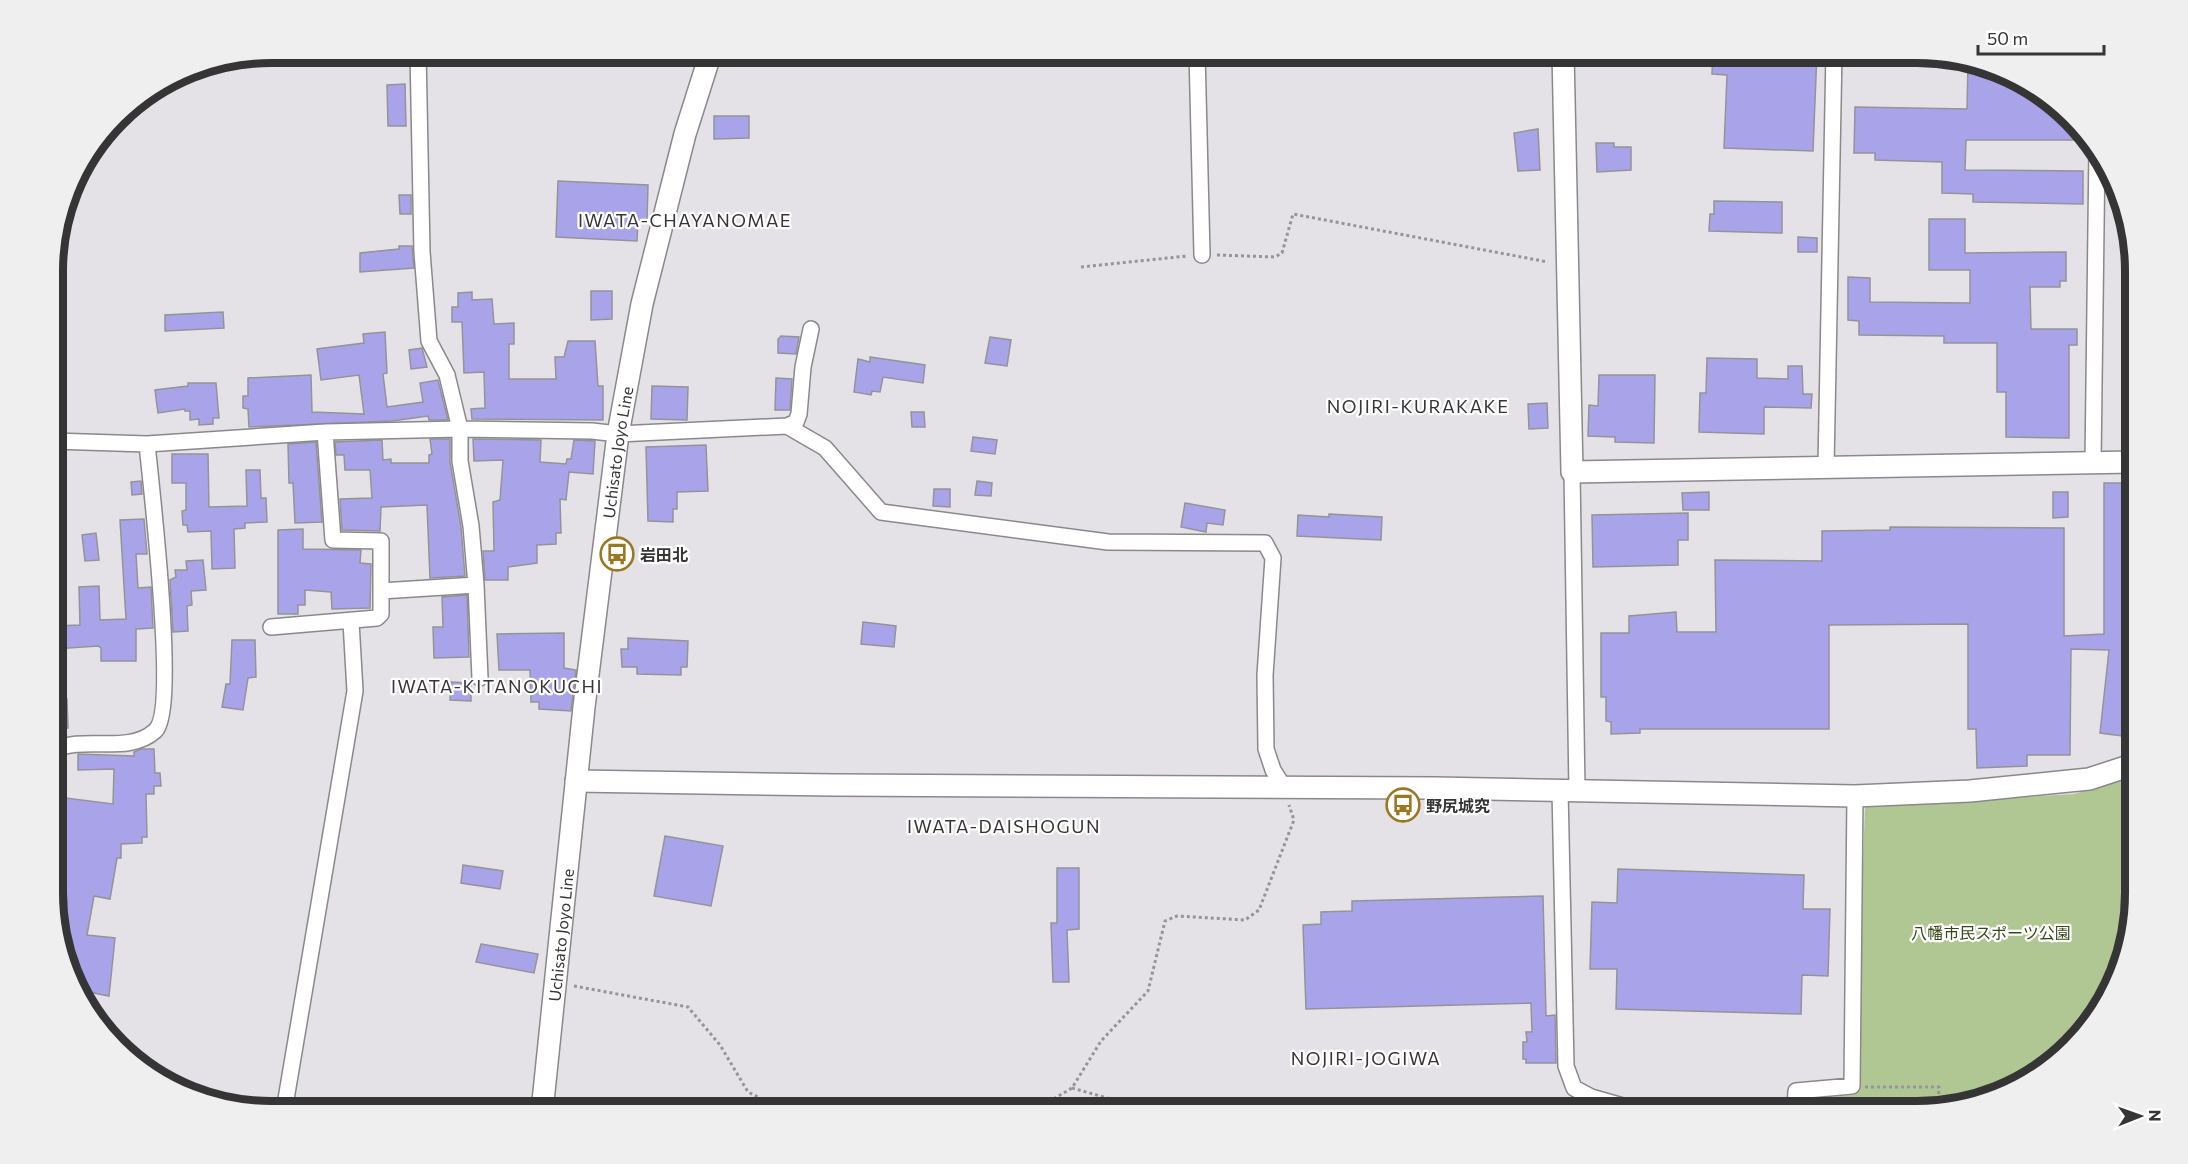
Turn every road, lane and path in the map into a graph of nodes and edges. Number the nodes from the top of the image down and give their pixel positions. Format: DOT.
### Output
graph roads {
  1 [pos="418,63"];
  2 [pos="708,63"];
  3 [pos="1197,63"];
  4 [pos="1563,63"];
  5 [pos="1834,63"];
  6 [pos="2097,167"];
  7 [pos="1202,255"];
  8 [pos="1566,266"];
  9 [pos="1081,267"];
  10 [pos="812,329"];
  11 [pos="787,426"];
  12 [pos="460,429"];
  13 [pos="325,432"];
  14 [pos="618,435"];
  15 [pos="63,441"];
  16 [pos="147,444"];
  17 [pos="2125,462"];
  18 [pos="2093,463"];
  19 [pos="1826,466"];
  20 [pos="1572,472"];
  21 [pos="476,585"];
  22 [pos="381,591"];
  23 [pos="351,622"];
  24 [pos="271,627"];
  25 [pos="480,678"];
  26 [pos="63,746"];
  27 [pos="2125,767"];
  28 [pos="576,781"];
  29 [pos="1283,786"];
  30 [pos="1568,790"];
  31 [pos="1855,796"];
  32 [pos="555,983"];
  33 [pos="1852,1086"];
  34 [pos="1072,1088"];
  35 [pos="1938,1100"];
  36 [pos="286,1101"];
  37 [pos="543,1101"];
  38 [pos="766,1101"];
  39 [pos="1050,1101"];
  40 [pos="1118,1101"];
  41 [pos="1605,1101"];
  42 [pos="1796,1101"];
  1 -- 12 [label="street"];
  2 -- 14 [label="street, Uchisato Joyo Line"];
  3 -- 7 [label="street"];
  4 -- 8 [label="street"];
  5 -- 19 [label="street"];
  6 -- 18 [label="street"];
  7 -- 8 [label="path"];
  7 -- 9 [label="path"];
  8 -- 20 [label="street"];
  10 -- 11 [label="street"];
  11 -- 14 [label="street"];
  11 -- 29 [label="street"];
  12 -- 13 [label="street"];
  12 -- 14 [label="street"];
  12 -- 21 [label="street"];
  13 -- 16 [label="street"];
  13 -- 22 [label="street"];
  14 -- 28 [label="street, Uchisato Joyo Line"];
  15 -- 16 [label="street"];
  16 -- 26 [label="street"];
  17 -- 18 [label="street"];
  18 -- 19 [label="street"];
  19 -- 20 [label="street"];
  20 -- 30 [label="street"];
  21 -- 22 [label="street"];
  21 -- 25 [label="street"];
  22 -- 23 [label="street"];
  23 -- 24 [label="street"];
  23 -- 36 [label="street"];
  27 -- 31 [label="street"];
  28 -- 29 [label="street"];
  28 -- 32 [label="street, Uchisato Joyo Line"];
  29 -- 30 [label="street"];
  29 -- 34 [label="path"];
  30 -- 31 [label="street"];
  30 -- 41 [label="street"];
  31 -- 33 [label="street"];
  32 -- 37 [label="street, Uchisato Joyo Line"];
  32 -- 38 [label="path"];
  33 -- 35 [label="path"];
  33 -- 42 [label="street"];
  34 -- 39 [label="path"];
  34 -- 40 [label="path"];
}
